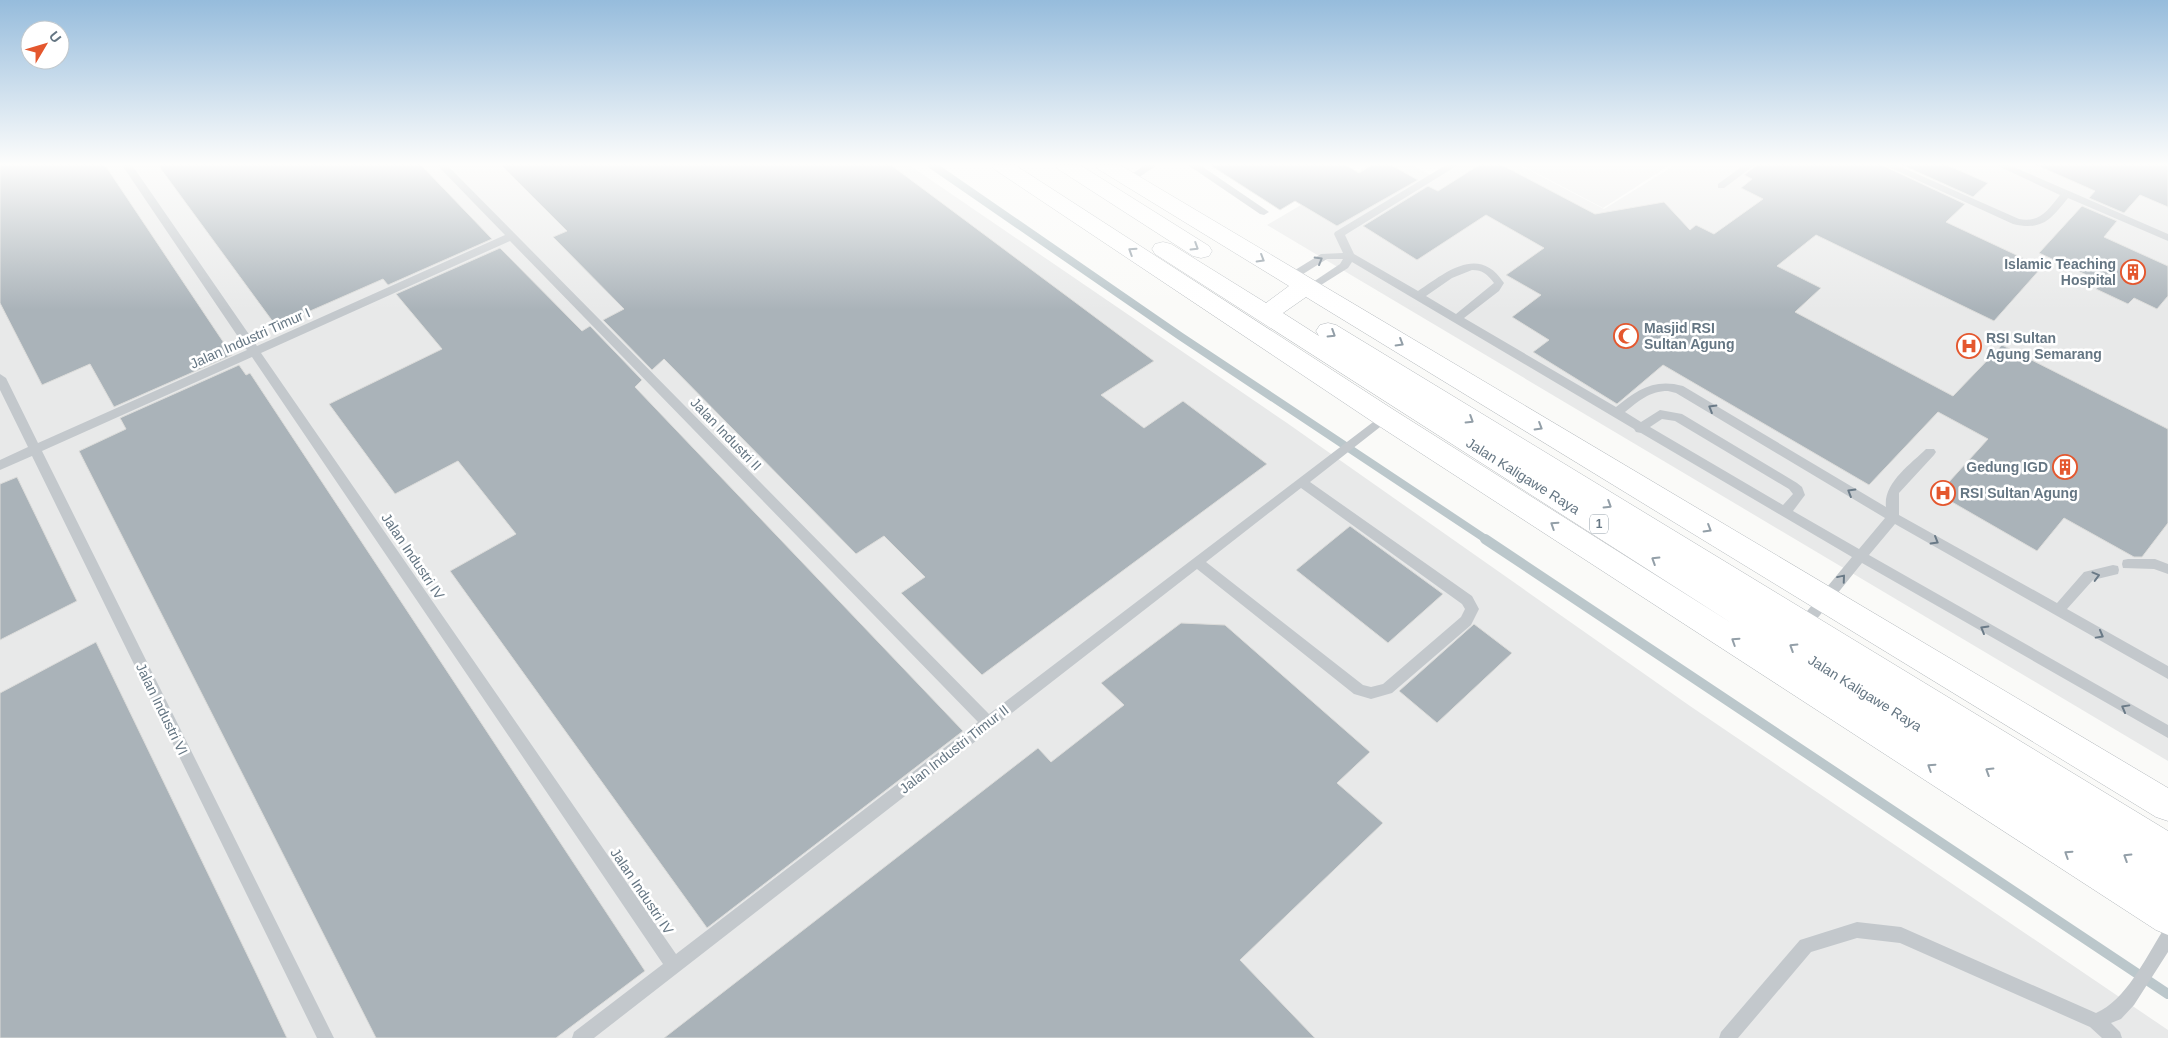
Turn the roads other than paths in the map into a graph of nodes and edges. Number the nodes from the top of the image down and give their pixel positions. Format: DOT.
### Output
graph roads {
  1 [pos="160,213"];
  2 [pos="490,213"];
  3 [pos="1072,213"];
  4 [pos="1112,213"];
  5 [pos="1135,213"];
  6 [pos="1185,213"];
  7 [pos="1373,213"];
  8 [pos="1998,213"];
  9 [pos="2049,213"];
  10 [pos="2111,213"];
  11 [pos="512,236"];
  12 [pos="2168,238"];
  13 [pos="1350,256"];
  14 [pos="1302,284"];
  15 [pos="1418,296"];
  16 [pos="1274,309"];
  17 [pos="1456,319"];
  18 [pos="256,352"];
  19 [pos="0,378"];
  20 [pos="1615,414"];
  21 [pos="1380,422"];
  22 [pos="1640,429"];
  23 [pos="34,450"];
  24 [pos="1930,452"];
  25 [pos="0,465"];
  26 [pos="1301,482"];
  27 [pos="1785,512"];
  28 [pos="1893,517"];
  29 [pos="1860,556"];
  30 [pos="1197,562"];
  31 [pos="2128,564"];
  32 [pos="2168,569"];
  33 [pos="2113,570"];
  34 [pos="1824,600"];
  35 [pos="2058,611"];
  36 [pos="1803,626"];
  37 [pos="2168,673"];
  38 [pos="988,723"];
  39 [pos="2168,732"];
  40 [pos="2168,806"];
  41 [pos="2168,849"];
  42 [pos="2168,883"];
  43 [pos="2168,918"];
  44 [pos="2168,938"];
  45 [pos="674,965"];
  46 [pos="2096,1021"];
  47 [pos="326,1038"];
  48 [pos="580,1038"];
  49 [pos="1727,1038"];
  50 [pos="2114,1038"];
  1 -- 18 [label="lane, Jalan Industri IV"];
  2 -- 11 [label="lane, Jalan Industri II"];
  21 -- 3 [label="highway, one-way"];
  4 -- 16 [label="highway, Jalan Kaligawe Raya / 1"];
  5 -- 16 [label="highway, Jalan Kaligawe Raya / 1, one-way"];
  6 -- 14 [label="highway, one-way"];
  7 -- 13 [label="lane"];
  8 -- 9 [label="lane"];
  10 -- 12 [label="lane"];
  11 -- 18 [label="lane, Jalan Industri Timur I"];
  11 -- 38 [label="lane, Jalan Industri II"];
  13 -- 14 [label="lane"];
  14 -- 13 [label="lane, one-way"];
  13 -- 15 [label="lane"];
  14 -- 16 [label="highway"];
  14 -- 34 [label="highway, one-way"];
  15 -- 17 [label="lane"];
  15 -- 17 [label="lane"];
  16 -- 36 [label="highway, Jalan Kaligawe Raya / 1, one-way"];
  42 -- 16 [label="highway, Jalan Kaligawe Raya / 1, one-way"];
  17 -- 20 [label="lane"];
  18 -- 23 [label="lane, Jalan Industri Timur I"];
  18 -- 45 [label="lane, Jalan Industri IV"];
  19 -- 23 [label="lane, Jalan Industri VI"];
  20 -- 22 [label="lane"];
  28 -- 20 [label="lane, one-way"];
  21 -- 26 [label="lane, Jalan Industri Timur II"];
  43 -- 21 [label="highway, one-way"];
  22 -- 27 [label="lane"];
  22 -- 27 [label="lane"];
  23 -- 25 [label="lane, Jalan Industri Timur I"];
  23 -- 47 [label="lane, Jalan Industri VI"];
  24 -- 28 [label="lane"];
  26 -- 30 [label="lane, Jalan Industri Timur II"];
  26 -- 30 [label="lane"];
  27 -- 29 [label="lane"];
  28 -- 29 [label="lane"];
  28 -- 35 [label="lane, one-way"];
  34 -- 29 [label="lane, one-way"];
  39 -- 29 [label="lane, one-way"];
  30 -- 38 [label="lane, Jalan Industri Timur II"];
  31 -- 32 [label="lane"];
  35 -- 33 [label="lane, one-way"];
  34 -- 36 [label="lane"];
  34 -- 40 [label="highway"];
  35 -- 37 [label="lane, one-way"];
  36 -- 41 [label="highway, Jalan Kaligawe Raya / 1"];
  38 -- 45 [label="lane, Jalan Industri Timur II"];
  44 -- 46 [label="lane"];
  45 -- 48 [label="lane, Jalan Industri Timur II"];
  46 -- 49 [label="lane"];
  46 -- 50 [label="lane"];
}
